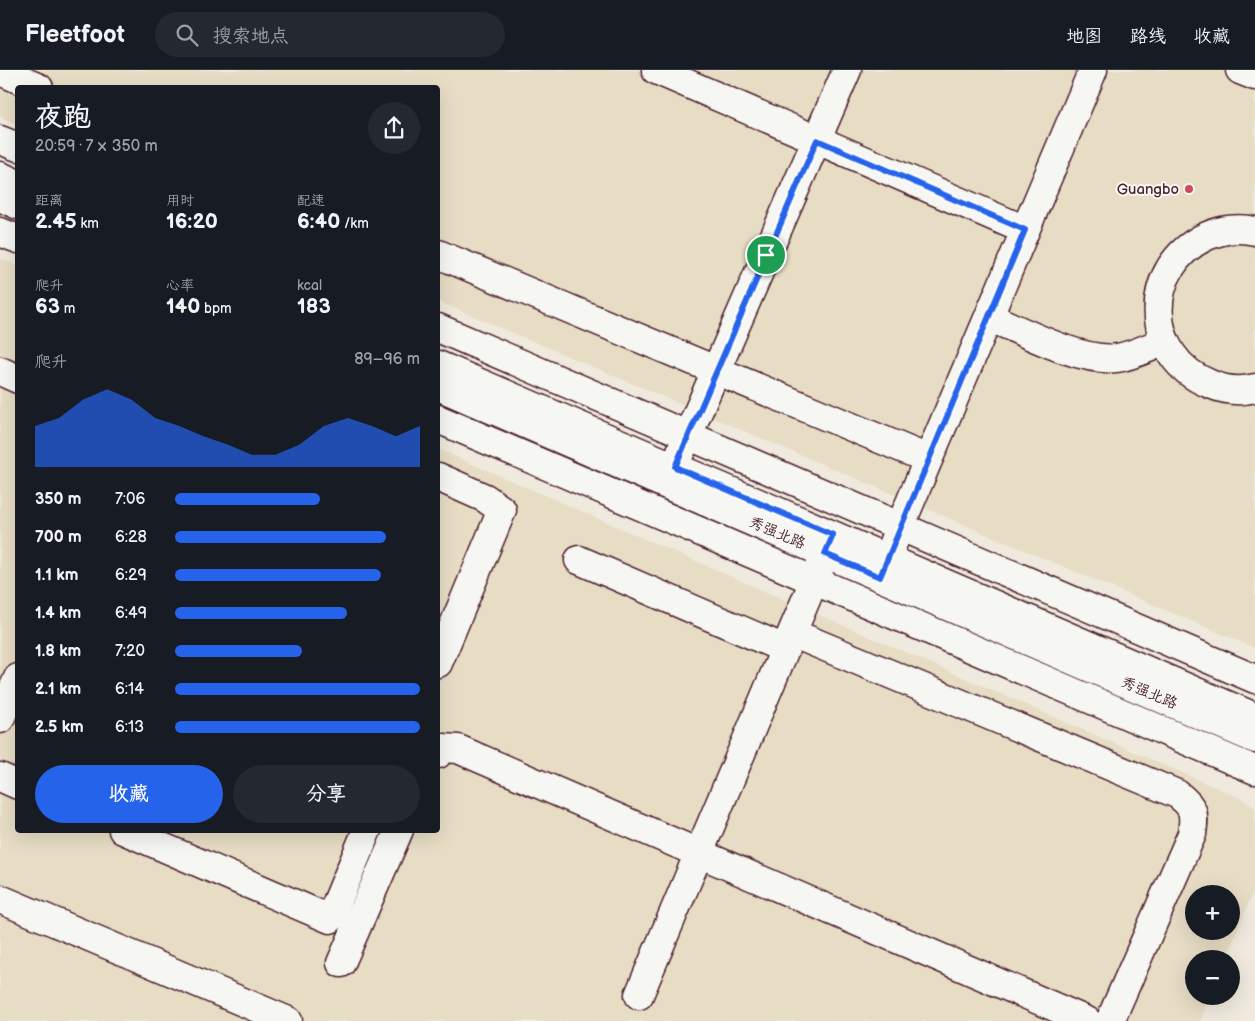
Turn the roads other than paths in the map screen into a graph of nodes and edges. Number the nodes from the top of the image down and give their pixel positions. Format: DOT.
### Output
graph roads {
  1 [pos="656,70"];
  2 [pos="847,70"];
  3 [pos="1093,70"];
  4 [pos="1240,70"];
  5 [pos="0,71"];
  6 [pos="1255,76"];
  7 [pos="32,85"];
  8 [pos="0,140"];
  9 [pos="817,140"];
  10 [pos="15,147"];
  11 [pos="0,176"];
  12 [pos="15,183"];
  13 [pos="0,197"];
  14 [pos="15,204"];
  15 [pos="1025,230"];
  16 [pos="1255,231"];
  17 [pos="0,232"];
  18 [pos="15,238"];
  19 [pos="440,255"];
  20 [pos="989,317"];
  21 [pos="440,329"];
  22 [pos="1164,342"];
  23 [pos="440,366"];
  24 [pos="716,370"];
  25 [pos="0,371"];
  26 [pos="15,378"];
  27 [pos="440,387"];
  28 [pos="1255,388"];
  29 [pos="440,421"];
  30 [pos="688,435"];
  31 [pos="928,459"];
  32 [pos="675,467"];
  33 [pos="440,478"];
  34 [pos="900,526"];
  35 [pos="829,544"];
  36 [pos="579,560"];
  37 [pos="883,568"];
  38 [pos="814,581"];
  39 [pos="788,641"];
  40 [pos="440,656"];
  41 [pos="1255,679"];
  42 [pos="15,685"];
  43 [pos="1255,717"];
  44 [pos="0,719"];
  45 [pos="1255,739"];
  46 [pos="440,752"];
  47 [pos="1255,770"];
  48 [pos="0,777"];
  49 [pos="15,784"];
  50 [pos="130,833"];
  51 [pos="366,833"];
  52 [pos="399,833"];
  53 [pos="699,853"];
  54 [pos="0,899"];
  55 [pos="341,963"];
  56 [pos="639,995"];
  57 [pos="288,1021"];
  58 [pos="1087,1021"];
  59 [pos="1110,1021"];
  1 -- 9 [label="street"];
  2 -- 9 [label="street"];
  3 -- 15 [label="street"];
  4 -- 6 [label="street"];
  5 -- 7 [label="street"];
  8 -- 10 [label="street"];
  9 -- 15 [label="street"];
  9 -- 24 [label="street"];
  11 -- 12 [label="street"];
  13 -- 14 [label="street"];
  15 -- 20 [label="street"];
  16 -- 22 [label="street"];
  17 -- 18 [label="street"];
  19 -- 24 [label="street"];
  20 -- 22 [label="street"];
  20 -- 31 [label="street"];
  21 -- 30 [label="street"];
  22 -- 28 [label="street"];
  23 -- 32 [label="street, 秀强北路"];
  24 -- 30 [label="street"];
  24 -- 31 [label="street"];
  25 -- 26 [label="street"];
  27 -- 35 [label="street, 秀强北路"];
  29 -- 38 [label="street"];
  30 -- 32 [label="street"];
  30 -- 34 [label="street"];
  31 -- 34 [label="street"];
  32 -- 35 [label="street, 秀强北路"];
  33 -- 40 [label="street"];
  34 -- 37 [label="street"];
  34 -- 41 [label="street"];
  35 -- 37 [label="street, 秀强北路"];
  35 -- 38 [label="street"];
  36 -- 39 [label="street"];
  37 -- 43 [label="street, 秀强北路"];
  37 -- 45 [label="street, 秀强北路"];
  38 -- 39 [label="street"];
  38 -- 47 [label="street"];
  39 -- 53 [label="street"];
  39 -- 59 [label="street"];
  42 -- 44 [label="street"];
  46 -- 53 [label="street"];
  48 -- 49 [label="street"];
  50 -- 51 [label="street"];
  52 -- 55 [label="street"];
  53 -- 56 [label="street"];
  53 -- 58 [label="street"];
  54 -- 57 [label="street"];
}
